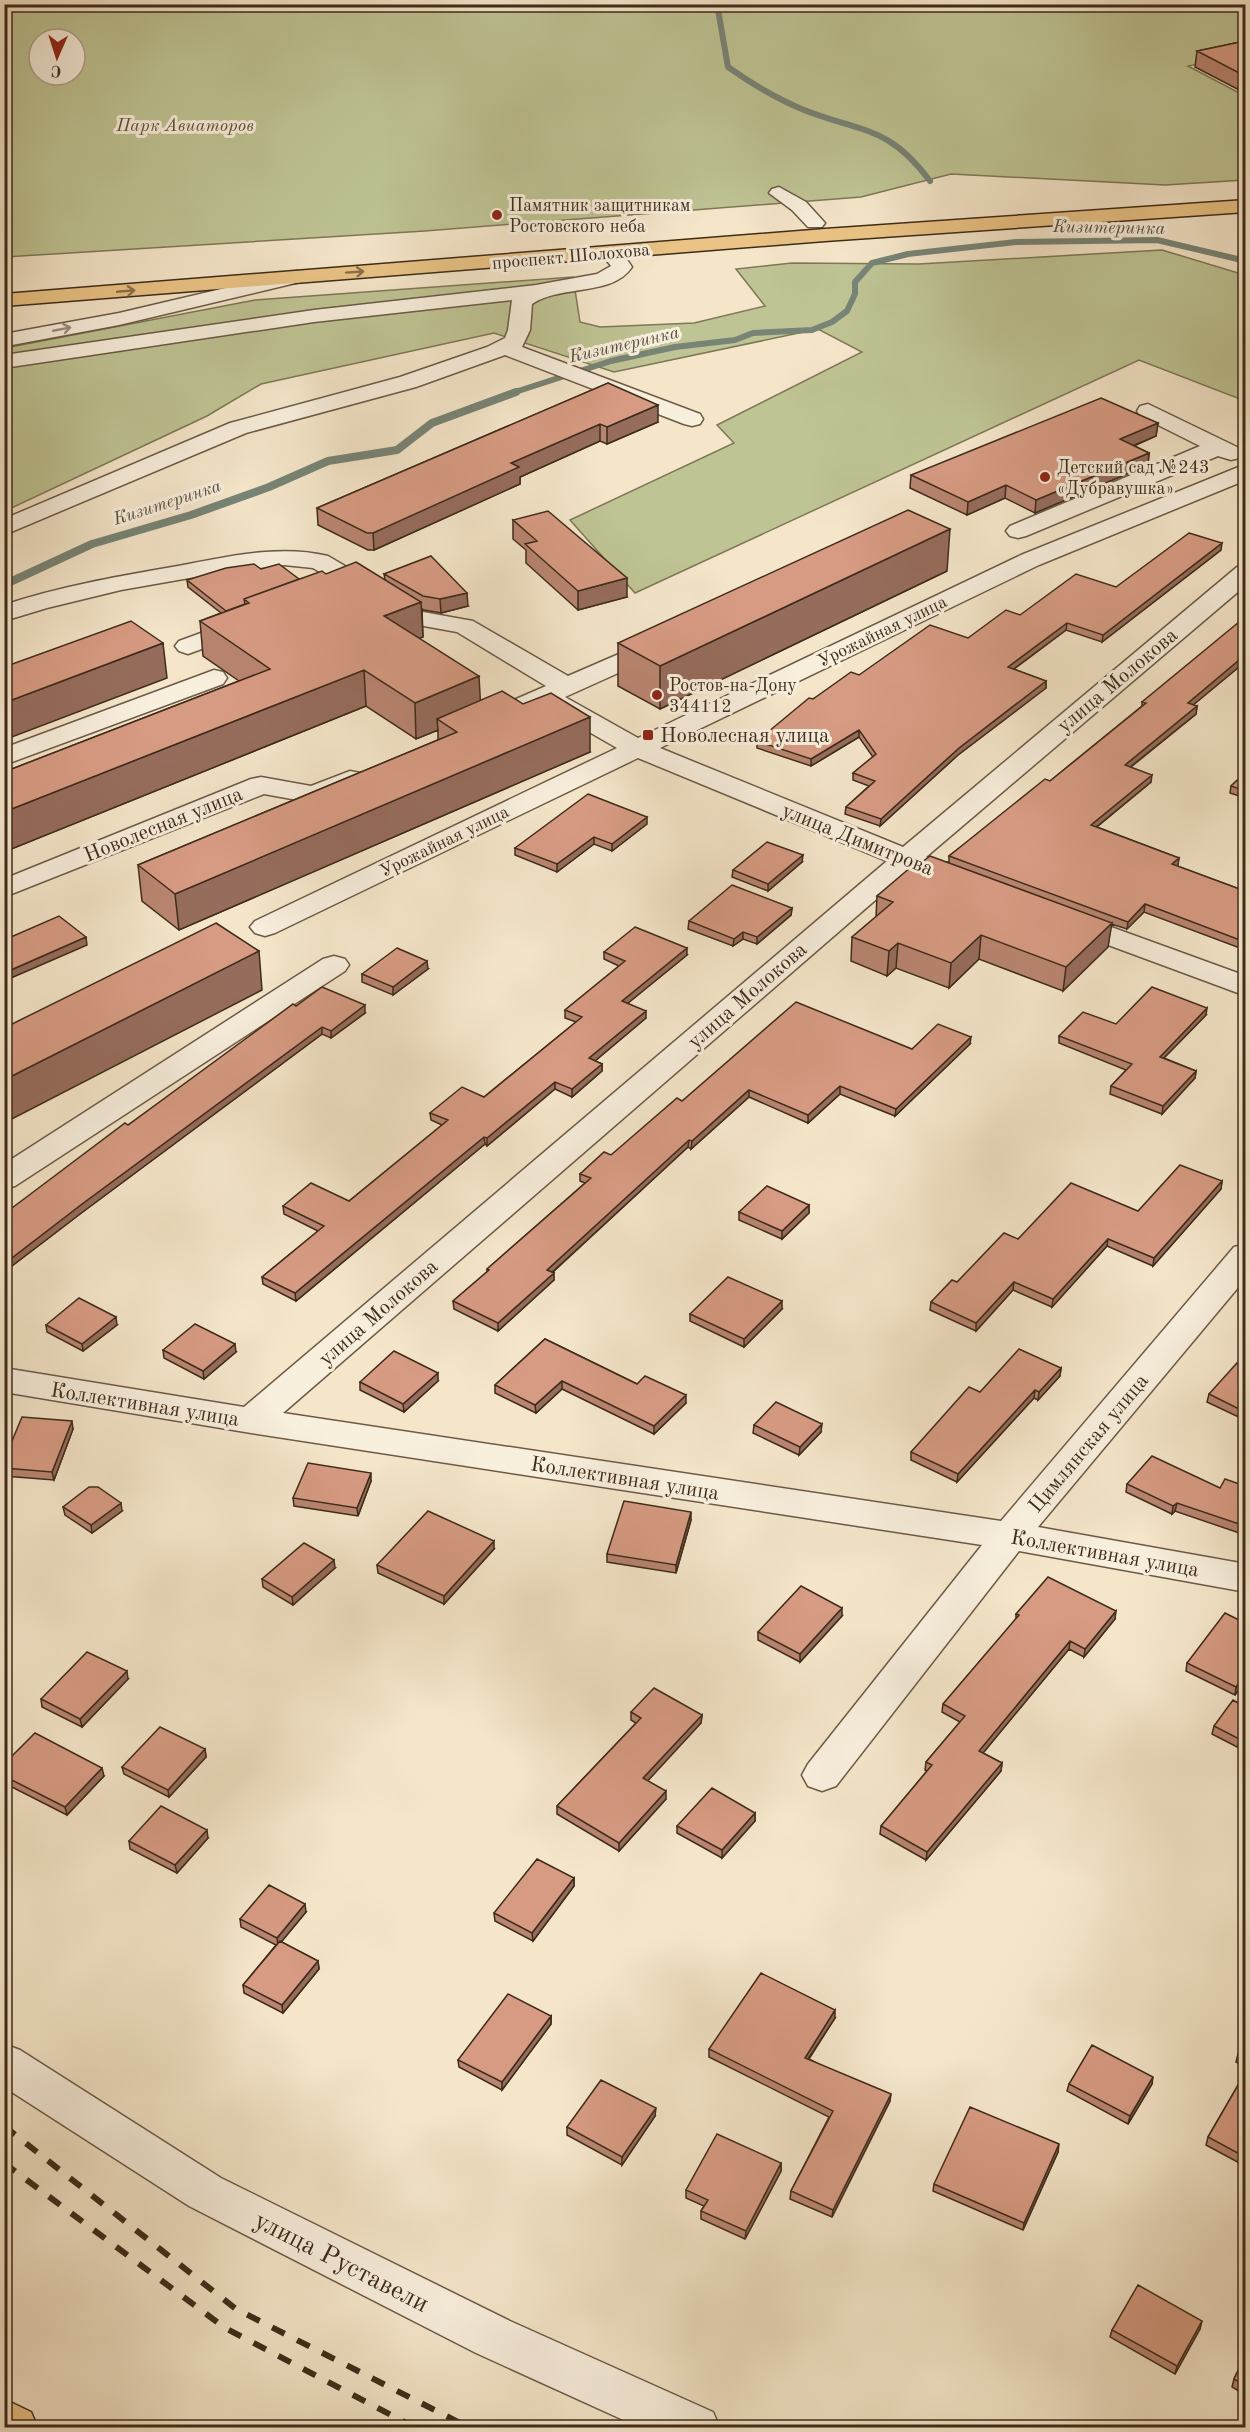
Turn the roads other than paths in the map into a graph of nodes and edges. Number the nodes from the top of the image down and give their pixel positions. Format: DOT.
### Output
graph roads {
  1 [pos="779,193"];
  2 [pos="1245,194"];
  3 [pos="1245,206"];
  4 [pos="815,223"];
  5 [pos="611,253"];
  6 [pos="297,277"];
  7 [pos="4,284"];
  8 [pos="534,291"];
  9 [pos="4,300"];
  10 [pos="4,340"];
  11 [pos="503,347"];
  12 [pos="4,362"];
  13 [pos="1148,411"];
  14 [pos="692,419"];
  15 [pos="1219,447"];
  16 [pos="1245,461"];
  17 [pos="1245,471"];
  18 [pos="1101,496"];
  19 [pos="1139,515"];
  20 [pos="4,528"];
  21 [pos="1018,531"];
  22 [pos="1245,572"];
  23 [pos="356,583"];
  24 [pos="323,595"];
  25 [pos="4,614"];
  26 [pos="267,616"];
  27 [pos="682,636"];
  28 [pos="188,646"];
  29 [pos="214,678"];
  30 [pos="556,692"];
  31 [pos="483,723"];
  32 [pos="637,748"];
  33 [pos="4,757"];
  34 [pos="377,768"];
  35 [pos="906,859"];
  36 [pos="950,875"];
  37 [pos="4,889"];
  38 [pos="1037,908"];
  39 [pos="264,927"];
  40 [pos="334,965"];
  41 [pos="1245,987"];
  42 [pos="4,1179"];
  43 [pos="1245,1255"];
  44 [pos="4,1380"];
  45 [pos="250,1421"];
  46 [pos="1010,1536"];
  47 [pos="1245,1578"];
  48 [pos="822,1775"];
  49 [pos="4,2063"];
  50 [pos="4,2422"];
  51 [pos="14,2427"];
  52 [pos="696,2427"];
  1 -- 4 [label="street"];
  2 -- 4 [label="main road, проспект Шолохова"];
  3 -- 5 [label="main road, проспект Шолохова"];
  4 -- 7 [label="main road, проспект Шолохова"];
  6 -- 5 [label="main road, проспект Шолохова, one-way"];
  5 -- 8 [label="street"];
  9 -- 6 [label="main road, проспект Шолохова, one-way"];
  10 -- 6 [label="street, one-way"];
  8 -- 11 [label="street"];
  8 -- 12 [label="street"];
  11 -- 14 [label="street"];
  11 -- 20 [label="street"];
  13 -- 15 [label="street"];
  15 -- 16 [label="street"];
  15 -- 18 [label="street"];
  17 -- 19 [label="street, Урожайная улица"];
  18 -- 19 [label="street"];
  18 -- 21 [label="street"];
  19 -- 32 [label="street, Урожайная улица"];
  22 -- 35 [label="street, улица Молокова"];
  23 -- 24 [label="street"];
  23 -- 25 [label="street, улица Димитрова"];
  23 -- 30 [label="street, улица Димитрова"];
  26 -- 28 [label="street"];
  27 -- 30 [label="street"];
  29 -- 33 [label="street"];
  30 -- 31 [label="street"];
  30 -- 32 [label="street, улица Димитрова"];
  32 -- 35 [label="street, улица Димитрова"];
  32 -- 39 [label="street, Урожайная улица"];
  34 -- 37 [label="street, Новолесная улица"];
  35 -- 36 [label="street, улица Димитрова"];
  35 -- 45 [label="street, улица Молокова"];
  38 -- 41 [label="street"];
  40 -- 42 [label="street"];
  43 -- 46 [label="street, Цимлянская улица"];
  44 -- 45 [label="street, Коллективная улица"];
  45 -- 46 [label="street, Коллективная улица"];
  46 -- 47 [label="street, Коллективная улица"];
  46 -- 48 [label="street, Цимлянская улица"];
  49 -- 52 [label="street, улица Руставели"];
  50 -- 51 [label="main road"];
}
